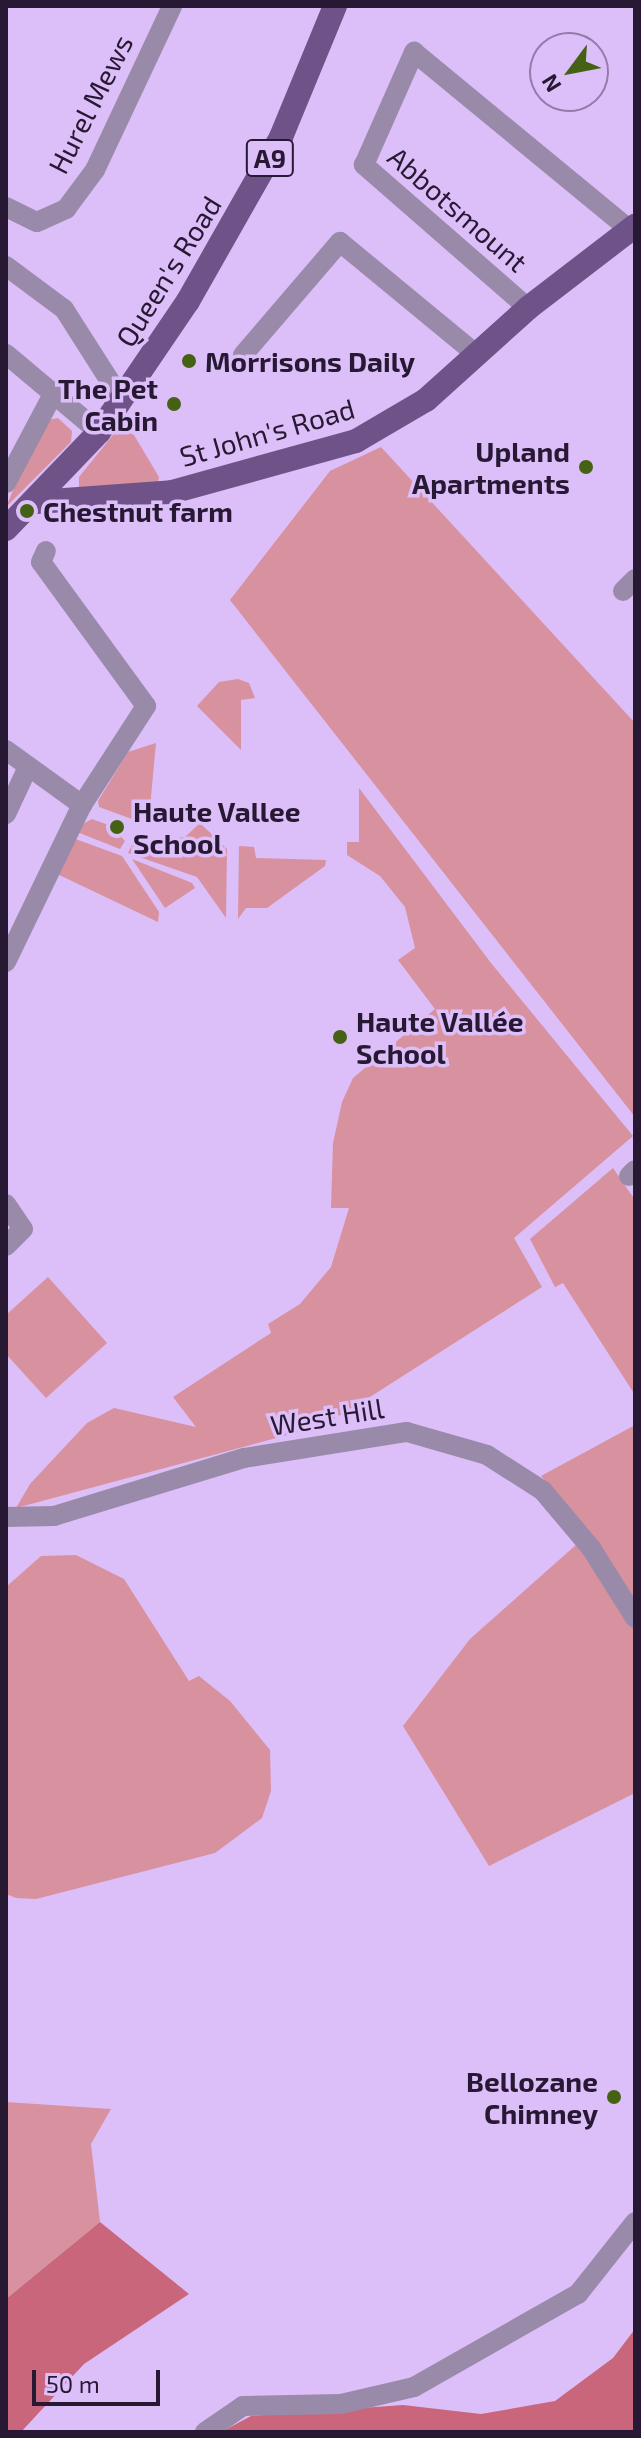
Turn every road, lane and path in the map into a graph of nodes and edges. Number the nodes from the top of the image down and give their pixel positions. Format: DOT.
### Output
graph roads {
  1 [pos="172,6"];
  2 [pos="335,6"];
  3 [pos="6,207"];
  4 [pos="632,227"];
  5 [pos="6,266"];
  6 [pos="528,308"];
  7 [pos="6,354"];
  8 [pos="476,354"];
  9 [pos="243,355"];
  10 [pos="52,396"];
  11 [pos="122,400"];
  12 [pos="99,432"];
  13 [pos="6,483"];
  14 [pos="37,502"];
  15 [pos="6,529"];
  16 [pos="46,551"];
  17 [pos="6,750"];
  18 [pos="27,769"];
  19 [pos="82,805"];
  20 [pos="6,814"];
  21 [pos="6,962"];
  22 [pos="6,1204"];
  23 [pos="6,1246"];
  24 [pos="6,1517"];
  25 [pos="635,1618"];
  26 [pos="635,2222"];
  27 [pos="205,2432"];
  1 -- 3 [label="street, Hurel Mews"];
  2 -- 11 [label="main road, Queen's Road / A9"];
  4 -- 6 [label="main road, St John's Road"];
  4 -- 6 [label="street, Abbotsmount"];
  5 -- 11 [label="street"];
  6 -- 8 [label="main road, St John's Road"];
  7 -- 10 [label="street"];
  8 -- 9 [label="street"];
  8 -- 14 [label="main road, St John's Road"];
  10 -- 12 [label="street"];
  10 -- 13 [label="street"];
  11 -- 12 [label="main road, Queen's Road / A9"];
  12 -- 14 [label="main road, Queen's Road / A9"];
  14 -- 15 [label="main road, A9"];
  16 -- 19 [label="street"];
  17 -- 18 [label="street"];
  18 -- 19 [label="street"];
  18 -- 20 [label="street"];
  19 -- 21 [label="street"];
  22 -- 23 [label="street"];
  24 -- 25 [label="street, West Hill"];
  26 -- 27 [label="street"];
}
